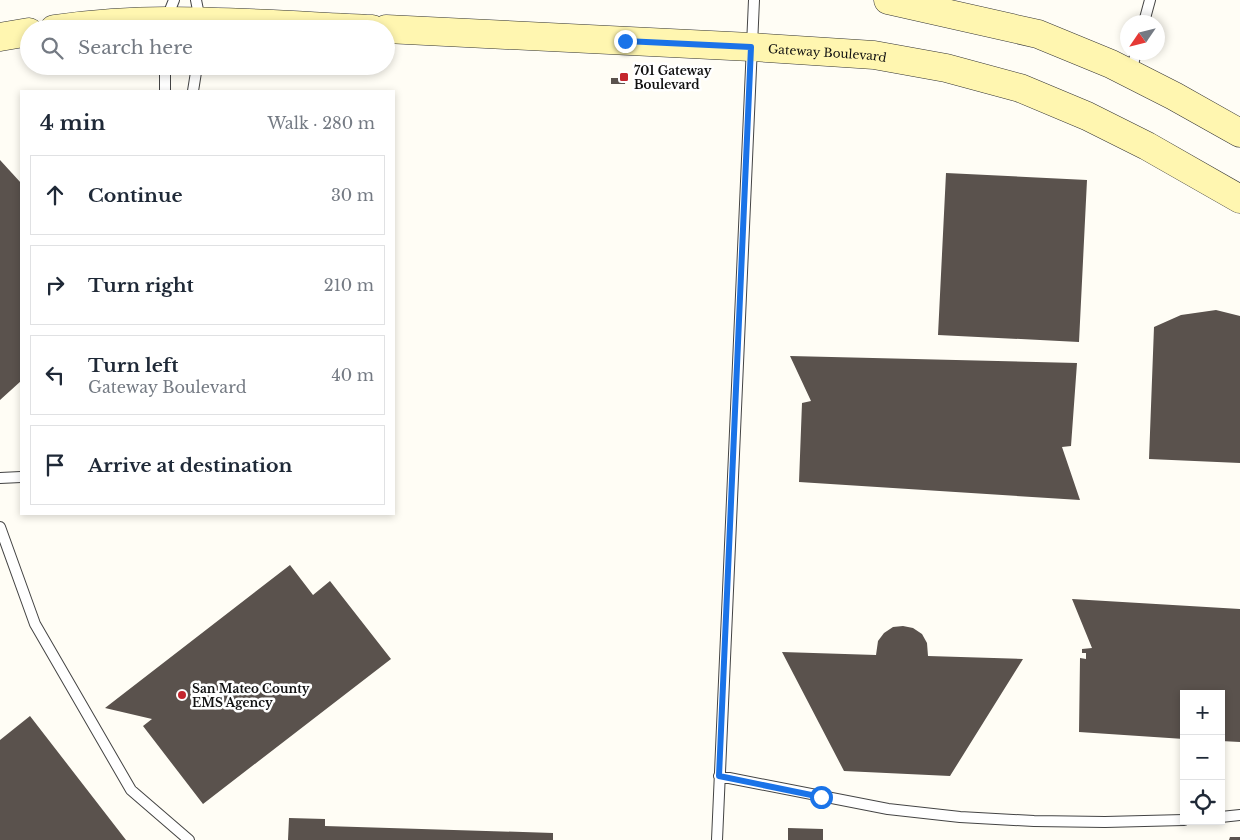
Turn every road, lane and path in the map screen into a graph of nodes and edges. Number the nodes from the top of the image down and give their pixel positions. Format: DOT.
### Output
graph roads {
  1 [pos="754,0"];
  2 [pos="888,0"];
  3 [pos="1150,0"];
  4 [pos="1146,15"];
  5 [pos="168,16"];
  6 [pos="199,17"];
  7 [pos="130,20"];
  8 [pos="242,20"];
  9 [pos="395,29"];
  10 [pos="20,34"];
  11 [pos="0,37"];
  12 [pos="751,47"];
  13 [pos="1133,63"];
  14 [pos="165,75"];
  15 [pos="196,75"];
  16 [pos="165,90"];
  17 [pos="193,90"];
  18 [pos="1240,133"];
  19 [pos="1240,199"];
  20 [pos="20,477"];
  21 [pos="0,478"];
  22 [pos="0,527"];
  23 [pos="719,776"];
  24 [pos="1240,815"];
  25 [pos="1225,817"];
  26 [pos="1180,820"];
  27 [pos="189,840"];
  28 [pos="716,840"];
  1 -- 12 [label="lane"];
  2 -- 13 [label="main road"];
  3 -- 4 [label="lane"];
  5 -- 6 [label="main road"];
  5 -- 7 [label="main road"];
  6 -- 8 [label="main road"];
  9 -- 12 [label="main road, Gateway Boulevard"];
  10 -- 11 [label="main road"];
  12 -- 19 [label="main road, Gateway Boulevard"];
  12 -- 23 [label="lane"];
  13 -- 18 [label="main road"];
  14 -- 16 [label="lane"];
  15 -- 17 [label="lane"];
  20 -- 21 [label="lane"];
  22 -- 27 [label="lane"];
  23 -- 26 [label="lane"];
  23 -- 28 [label="lane"];
  24 -- 25 [label="lane"];
}
